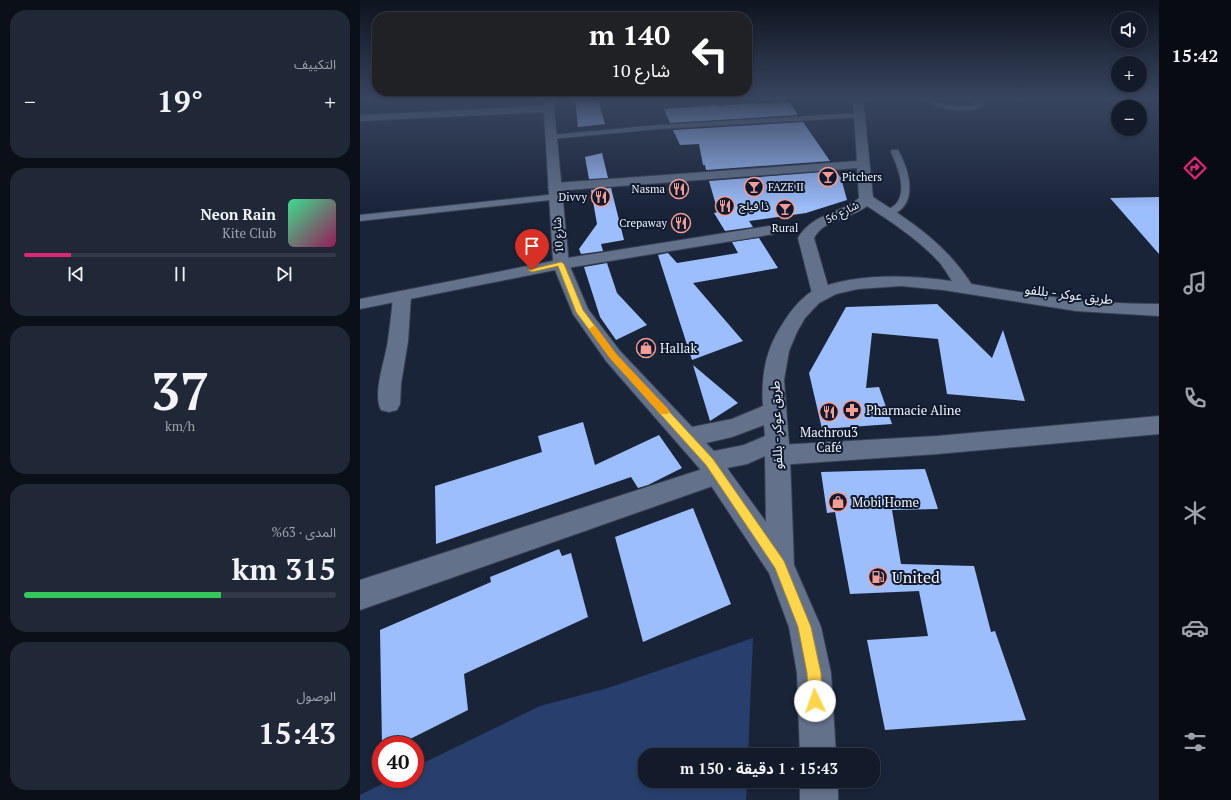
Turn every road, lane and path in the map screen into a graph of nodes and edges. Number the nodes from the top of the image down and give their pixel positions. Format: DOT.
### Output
graph roads {
  1 [pos="591,135"];
  2 [pos="861,135"];
  3 [pos="552,137"];
  4 [pos="895,152"];
  5 [pos="863,164"];
  6 [pos="555,192"];
  7 [pos="866,199"];
  8 [pos="888,213"];
  9 [pos="360,218"];
  10 [pos="769,231"];
  11 [pos="561,264"];
  12 [pos="962,283"];
  13 [pos="821,294"];
  14 [pos="402,296"];
  15 [pos="360,304"];
  16 [pos="1159,305"];
  17 [pos="1159,310"];
  18 [pos="389,404"];
  19 [pos="775,410"];
  20 [pos="1159,425"];
  21 [pos="687,437"];
  22 [pos="778,448"];
  23 [pos="713,468"];
  24 [pos="780,565"];
  25 [pos="360,595"];
  26 [pos="818,748"];
  27 [pos="819,788"];
  28 [pos="819,800"];
  1 -- 3 [label="lane"];
  2 -- 5 [label="street, شارع 56"];
  3 -- 6 [label="street, شارع 10"];
  4 -- 8 [label="lane"];
  5 -- 6 [label="street"];
  5 -- 7 [label="street, شارع 56"];
  6 -- 9 [label="lane"];
  6 -- 11 [label="street, شارع 10"];
  7 -- 8 [label="street"];
  7 -- 13 [label="street, شارع 56"];
  8 -- 12 [label="street"];
  10 -- 11 [label="street"];
  11 -- 14 [label="street, شارع 10"];
  11 -- 21 [label="street"];
  12 -- 13 [label="street, طريق عوكر - بللفو"];
  12 -- 16 [label="street, طريق عوكر - بللفو"];
  12 -- 17 [label="street, طريق عوكر - بللفو"];
  13 -- 19 [label="street, طريق عوكر - بللفو"];
  14 -- 15 [label="street, شارع 10"];
  14 -- 18 [label="street"];
  19 -- 21 [label="street"];
  19 -- 22 [label="street, طريق عوكر - بللفو"];
  20 -- 22 [label="street"];
  21 -- 23 [label="street"];
  22 -- 23 [label="street"];
  22 -- 24 [label="street, طريق عوكر - بللفو"];
  23 -- 24 [label="street"];
  23 -- 25 [label="street"];
  24 -- 26 [label="street"];
  27 -- 28 [label="street"];
}
